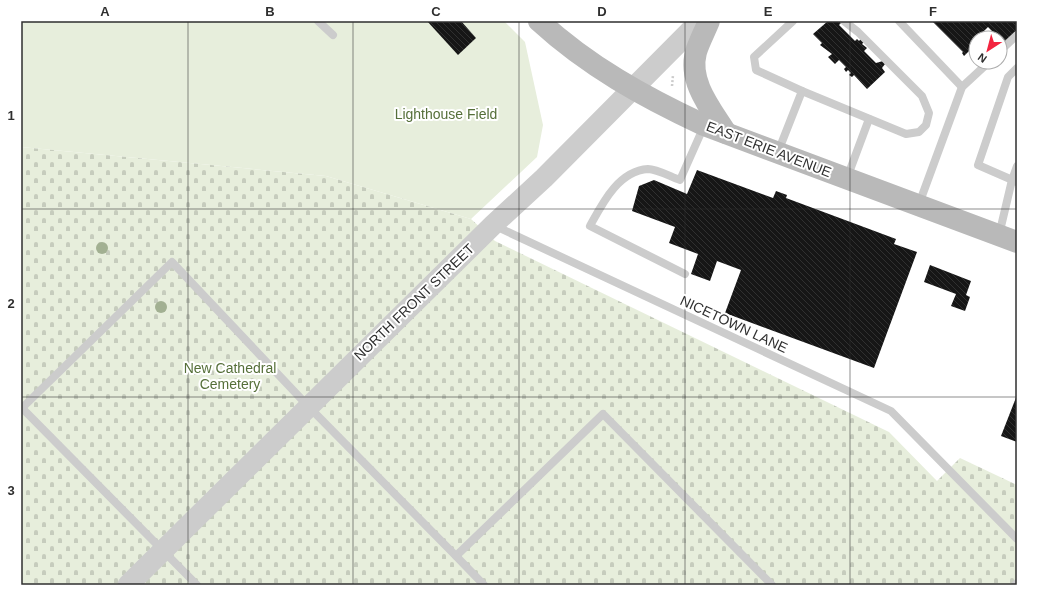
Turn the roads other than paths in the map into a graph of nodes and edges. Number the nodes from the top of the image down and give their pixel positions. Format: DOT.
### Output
graph roads {
  1 [pos="318,21"];
  2 [pos="539,21"];
  3 [pos="700,21"];
  4 [pos="709,21"];
  5 [pos="793,21"];
  6 [pos="844,21"];
  7 [pos="899,21"];
  8 [pos="332,35"];
  9 [pos="1017,35"];
  10 [pos="1008,43"];
  11 [pos="1017,68"];
  12 [pos="980,70"];
  13 [pos="962,87"];
  14 [pos="631,89"];
  15 [pos="802,91"];
  16 [pos="869,119"];
  17 [pos="704,125"];
  18 [pos="726,133"];
  19 [pos="778,153"];
  20 [pos="1017,166"];
  21 [pos="847,178"];
  22 [pos="1014,181"];
  23 [pos="919,205"];
  24 [pos="493,225"];
  25 [pos="1008,238"];
  26 [pos="686,274"];
  27 [pos="308,406"];
  28 [pos="21,408"];
  29 [pos="1017,539"];
  30 [pos="163,550"];
  31 [pos="456,556"];
  32 [pos="128,585"];
  33 [pos="197,585"];
  34 [pos="484,585"];
  35 [pos="772,585"];
  1 -- 8 [label="lane"];
  2 -- 14 [label="main road, EAST ERIE AVENUE"];
  3 -- 14 [label="street, NORTH FRONT STREET"];
  4 -- 18 [label="main road"];
  5 -- 15 [label="lane"];
  6 -- 16 [label="lane"];
  7 -- 13 [label="lane"];
  9 -- 10 [label="lane"];
  11 -- 22 [label="lane"];
  12 -- 13 [label="lane"];
  13 -- 23 [label="lane"];
  14 -- 17 [label="main road, EAST ERIE AVENUE"];
  14 -- 24 [label="street, NORTH FRONT STREET"];
  15 -- 16 [label="lane"];
  15 -- 19 [label="lane"];
  16 -- 21 [label="lane"];
  17 -- 18 [label="main road, EAST ERIE AVENUE"];
  17 -- 26 [label="lane"];
  18 -- 19 [label="main road, EAST ERIE AVENUE"];
  19 -- 21 [label="main road, EAST ERIE AVENUE"];
  20 -- 22 [label="lane"];
  21 -- 23 [label="main road, EAST ERIE AVENUE"];
  22 -- 25 [label="lane"];
  23 -- 25 [label="main road, EAST ERIE AVENUE"];
  24 -- 27 [label="street, NORTH FRONT STREET"];
  24 -- 29 [label="lane, NICETOWN LANE"];
  27 -- 28 [label="lane"];
  27 -- 30 [label="street, NORTH FRONT STREET"];
  27 -- 31 [label="lane"];
  28 -- 30 [label="lane"];
  30 -- 32 [label="street, NORTH FRONT STREET"];
  30 -- 33 [label="lane"];
  31 -- 34 [label="lane"];
  31 -- 35 [label="lane"];
}
